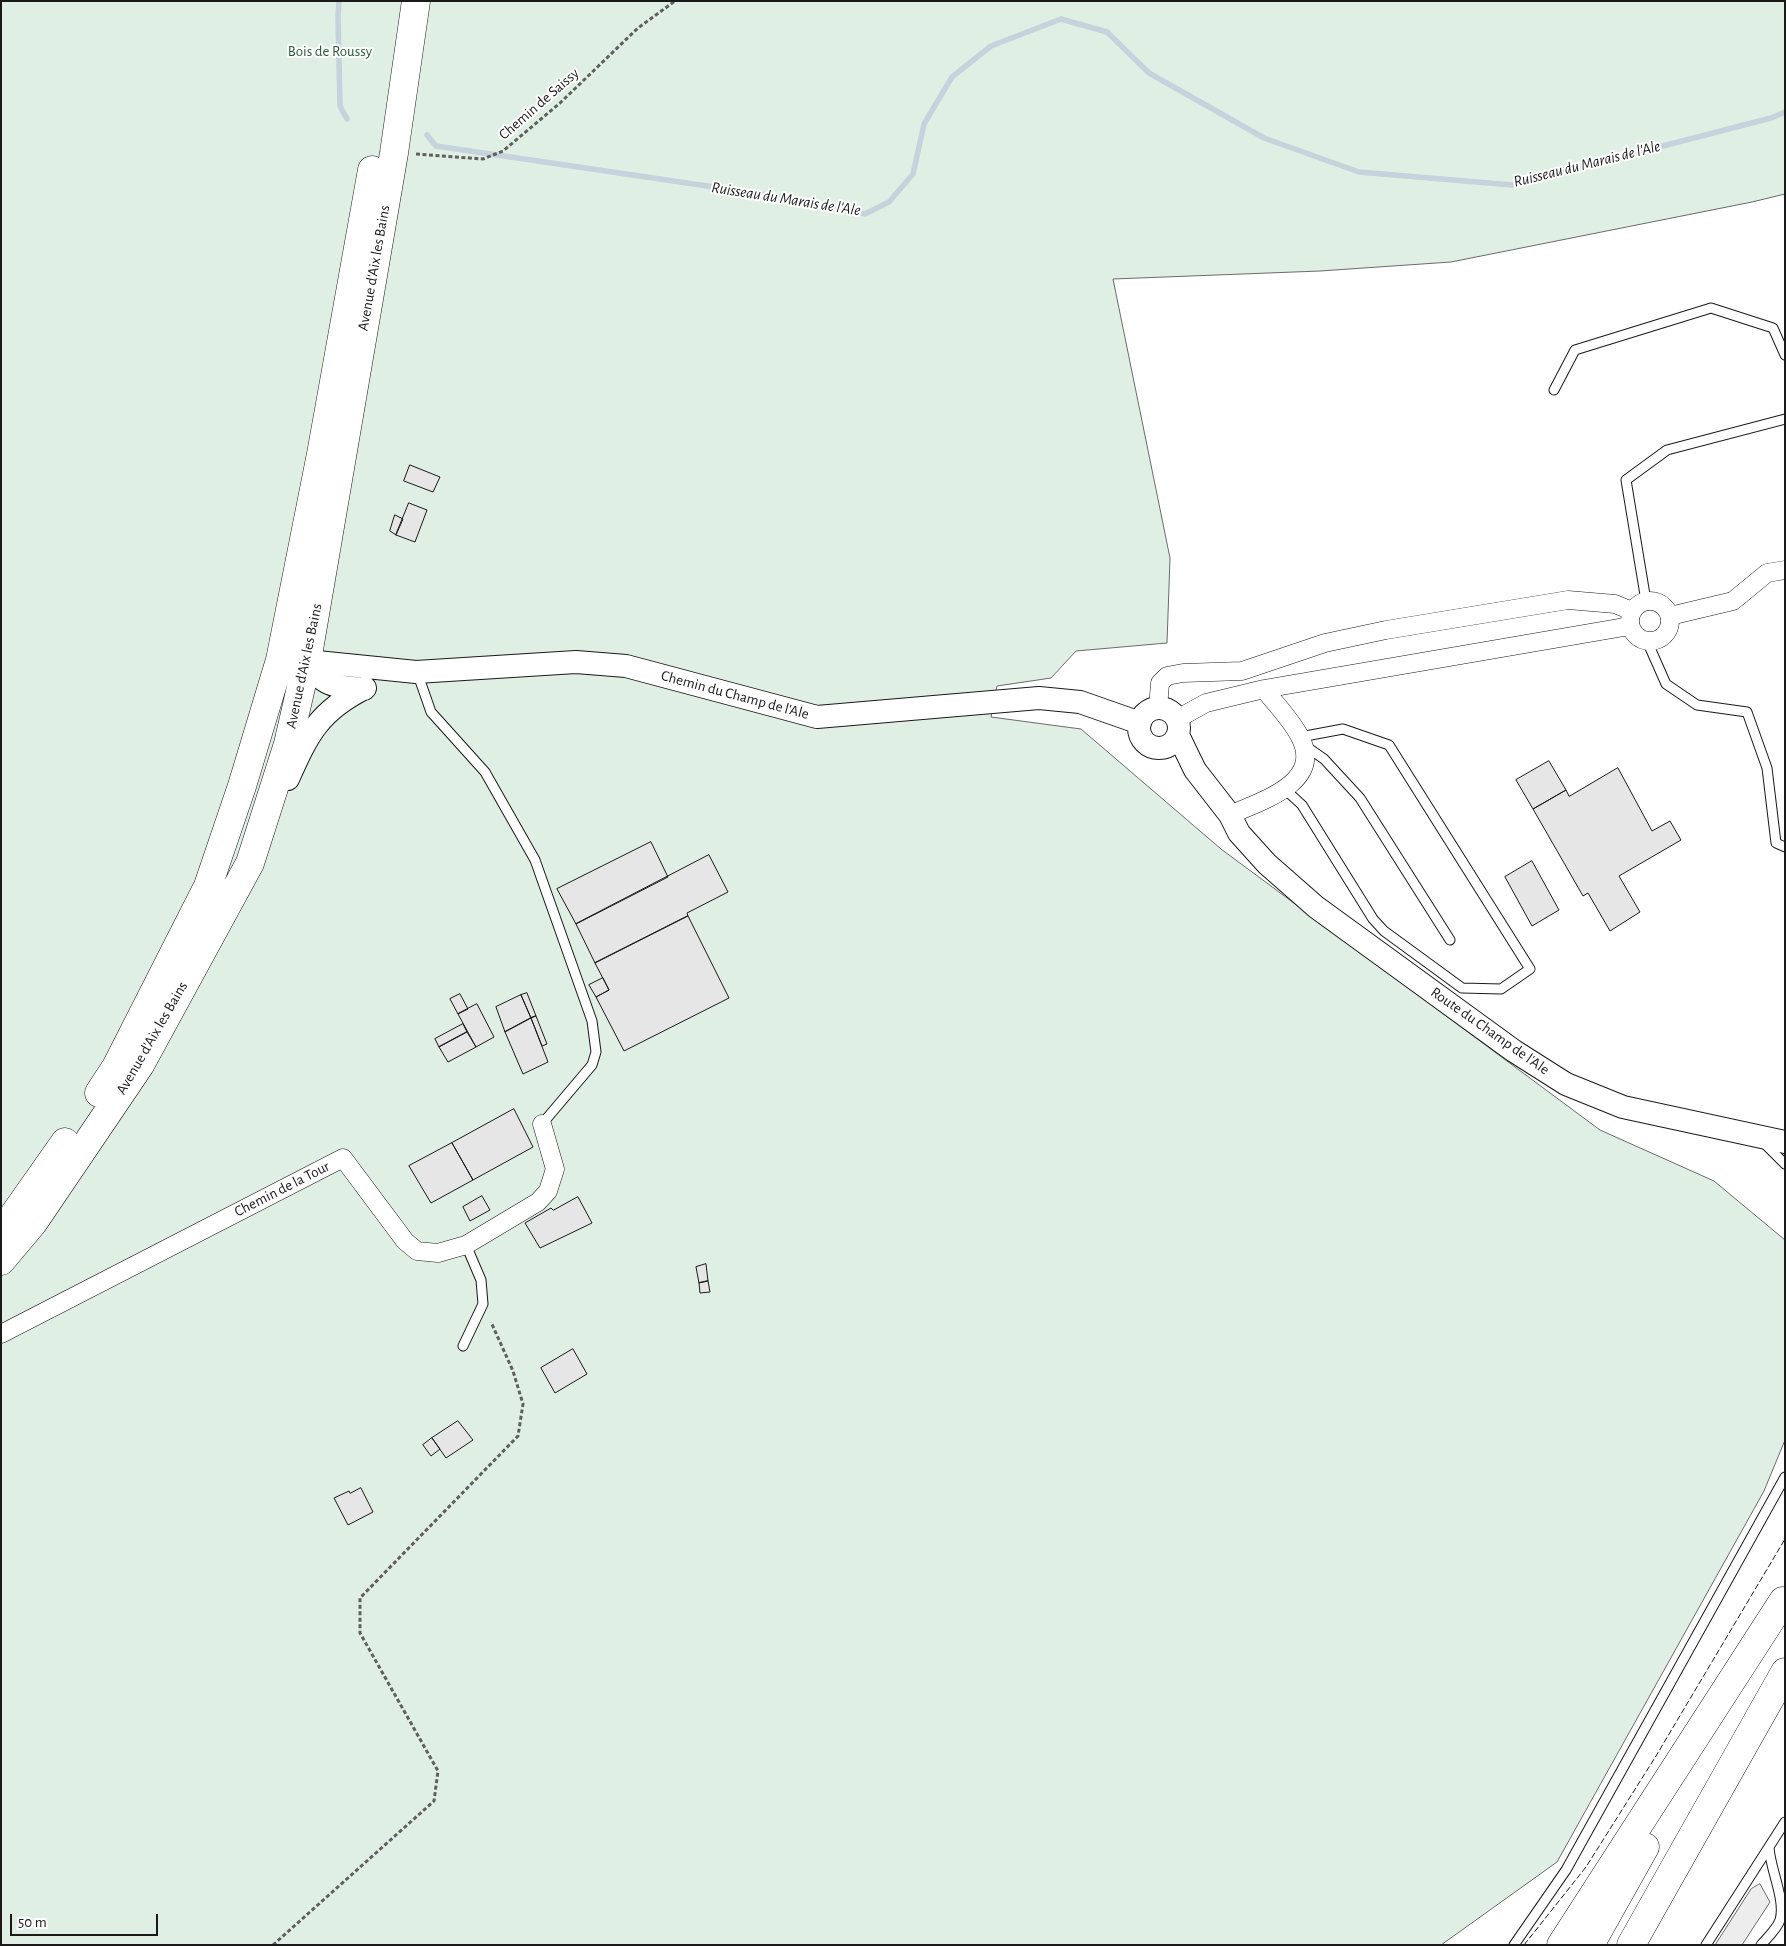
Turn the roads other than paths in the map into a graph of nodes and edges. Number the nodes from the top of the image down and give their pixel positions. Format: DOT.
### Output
graph roads {
  1 [pos="402,1"];
  2 [pos="416,1"];
  3 [pos="1785,355"];
  4 [pos="1554,390"];
  5 [pos="1785,419"];
  6 [pos="321,454"];
  7 [pos="1785,570"];
  8 [pos="1646,601"];
  9 [pos="1670,616"];
  10 [pos="1631,619"];
  11 [pos="1647,641"];
  12 [pos="307,661"];
  13 [pos="416,672"];
  14 [pos="364,688"];
  15 [pos="1264,689"];
  16 [pos="1171,721"];
  17 [pos="1140,723"];
  18 [pos="1302,741"];
  19 [pos="1156,747"];
  20 [pos="1281,791"];
  21 [pos="1234,824"];
  22 [pos="1785,847"];
  23 [pos="250,863"];
  24 [pos="208,886"];
  25 [pos="1450,940"];
  26 [pos="542,1124"];
  27 [pos="1756,1135"];
  28 [pos="1785,1142"];
  29 [pos="1785,1164"];
  30 [pos="1,1233"];
  31 [pos="466,1245"];
  32 [pos="1,1261"];
  33 [pos="1,1334"];
  34 [pos="463,1346"];
  35 [pos="1785,1477"];
  36 [pos="1784,1599"];
  37 [pos="1785,1672"];
  38 [pos="1785,1822"];
  39 [pos="1769,1847"];
  40 [pos="1514,1945"];
  41 [pos="1561,1945"];
  42 [pos="1590,1945"];
  43 [pos="1631,1945"];
  44 [pos="1706,1945"];
  45 [pos="1761,1945"];
  1 -- 6 [label="main road, Avenue d'Aix les Bains"];
  2 -- 12 [label="main road, Avenue d'Aix les Bains"];
  3 -- 4 [label="lane"];
  5 -- 8 [label="lane"];
  6 -- 12 [label="street"];
  6 -- 24 [label="main road, Avenue d'Aix les Bains"];
  7 -- 9 [label="street"];
  8 -- 9 [label="street"];
  8 -- 10 [label="street"];
  9 -- 11 [label="street"];
  10 -- 11 [label="street"];
  10 -- 15 [label="street"];
  10 -- 16 [label="street"];
  11 -- 22 [label="lane"];
  12 -- 13 [label="street"];
  12 -- 14 [label="street"];
  12 -- 23 [label="main road, Avenue d'Aix les Bains"];
  12 -- 24 [label="main road"];
  13 -- 14 [label="street"];
  13 -- 17 [label="street, Chemin du Champ de l'Ale"];
  13 -- 26 [label="lane"];
  14 -- 23 [label="street"];
  15 -- 16 [label="street"];
  15 -- 18 [label="street"];
  16 -- 17 [label="street"];
  16 -- 19 [label="street"];
  16 -- 21 [label="street, Route du Champ de l'Ale"];
  17 -- 19 [label="street"];
  18 -- 20 [label="street"];
  18 -- 20 [label="lane"];
  18 -- 25 [label="lane"];
  19 -- 21 [label="street, Route du Champ de l'Ale"];
  20 -- 21 [label="street"];
  21 -- 27 [label="street, Route du Champ de l'Ale"];
  23 -- 32 [label="main road, Avenue d'Aix les Bains"];
  24 -- 30 [label="main road, Avenue d'Aix les Bains"];
  26 -- 31 [label="street, Chemin de la Tour"];
  27 -- 28 [label="street, Route du Champ de l'Ale"];
  27 -- 29 [label="lane"];
  31 -- 33 [label="street, Chemin de la Tour"];
  31 -- 34 [label="lane"];
  35 -- 40 [label="lane"];
  36 -- 41 [label="main road"];
  36 -- 42 [label="main road"];
  37 -- 43 [label="main road"];
  38 -- 39 [label="lane"];
  39 -- 44 [label="lane"];
  39 -- 45 [label="lane"];
}
